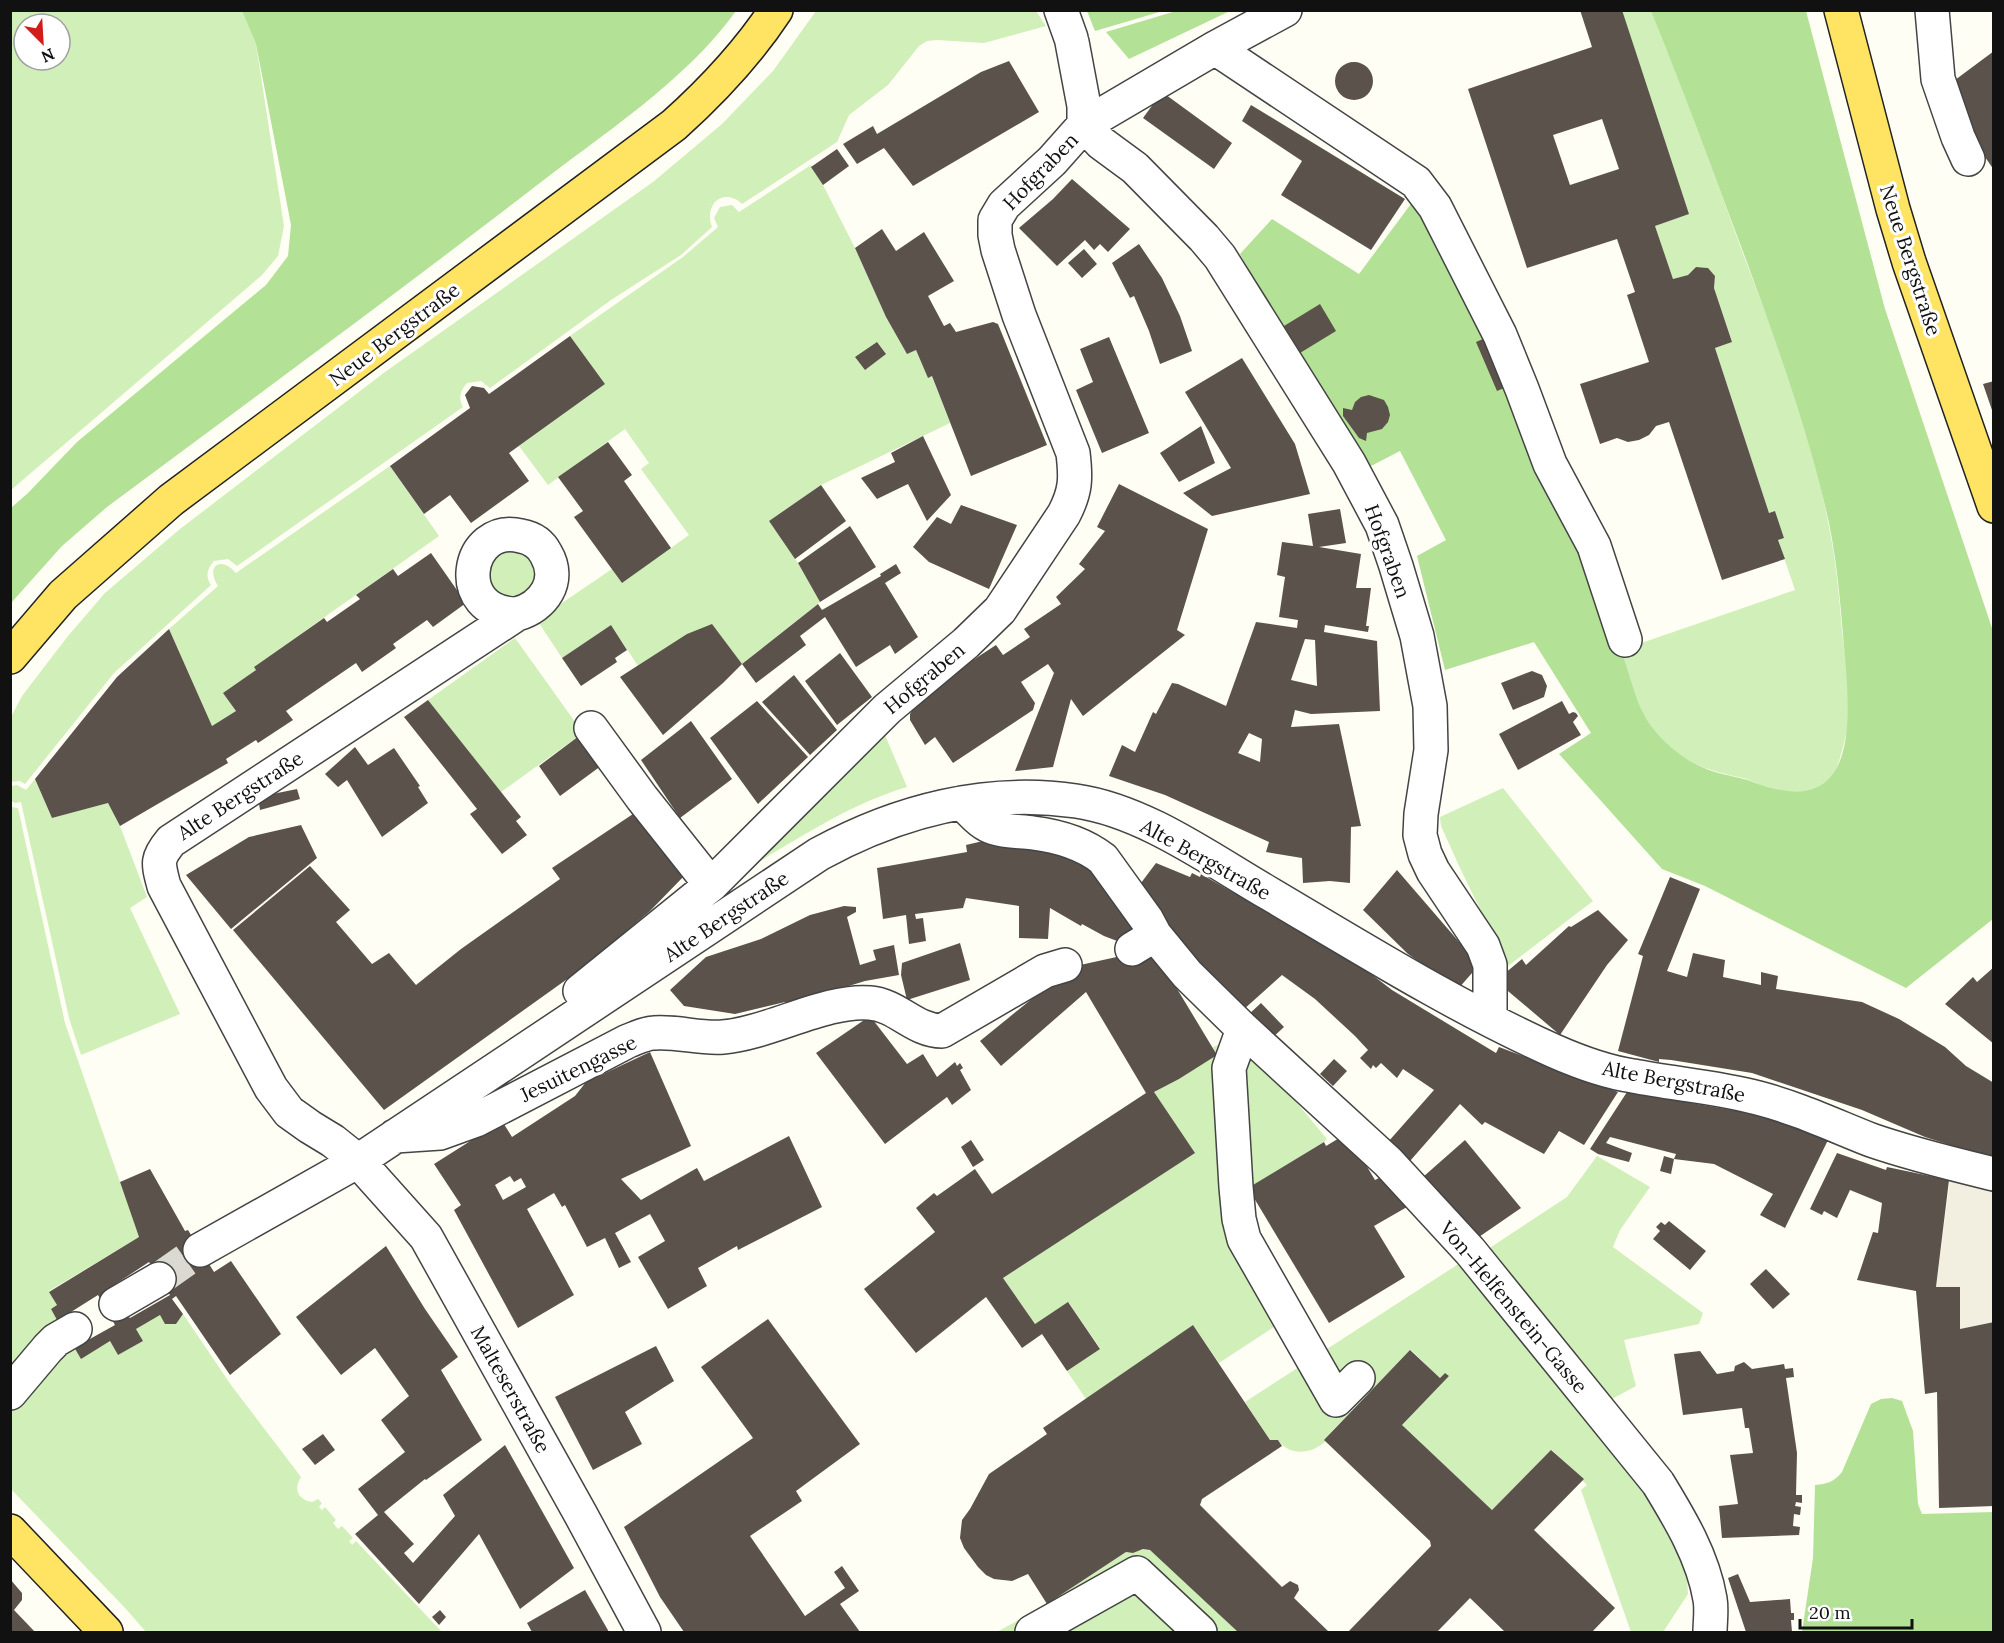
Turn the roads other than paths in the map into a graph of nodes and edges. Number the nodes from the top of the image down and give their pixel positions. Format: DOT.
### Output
graph roads {
  1 [pos="776,10"];
  2 [pos="1286,10"];
  3 [pos="1841,10"];
  4 [pos="1932,10"];
  5 [pos="1068,30"];
  6 [pos="1215,48"];
  7 [pos="1084,125"];
  8 [pos="1968,159"];
  9 [pos="1994,506"];
  10 [pos="517,614"];
  11 [pos="1625,640"];
  12 [pos="10,657"];
  13 [pos="591,728"];
  14 [pos="962,803"];
  15 [pos="711,885"];
  16 [pos="1065,964"];
  17 [pos="1490,1020"];
  18 [pos="1243,1029"];
  19 [pos="536,1041"];
  20 [pos="394,1136"];
  21 [pos="358,1161"];
  22 [pos="1994,1174"];
  23 [pos="200,1250"];
  24 [pos="159,1279"];
  25 [pos="1358,1378"];
  26 [pos="10,1393"];
  27 [pos="10,1531"];
  28 [pos="106,1632"];
  29 [pos="644,1632"];
  30 [pos="1032,1632"];
  31 [pos="1200,1632"];
  32 [pos="1710,1632"];
  1 -- 12 [label="main road, Neue Bergstraße"];
  2 -- 6 [label="street, Hofgraben"];
  3 -- 9 [label="main road, Neue Bergstraße"];
  4 -- 8 [label="street"];
  5 -- 7 [label="street, Hofgraben"];
  6 -- 7 [label="street, Hofgraben"];
  6 -- 11 [label="street"];
  7 -- 15 [label="street, Hofgraben"];
  7 -- 17 [label="street, Hofgraben"];
  10 -- 21 [label="street, Alte Bergstraße"];
  13 -- 15 [label="street"];
  14 -- 17 [label="street, Alte Bergstraße"];
  14 -- 18 [label="street, Von-Helfenstein-Gasse"];
  14 -- 19 [label="street, Alte Bergstraße"];
  15 -- 19 [label="street, Hofgraben"];
  16 -- 20 [label="street, Jesuitengasse"];
  17 -- 22 [label="street, Alte Bergstraße"];
  18 -- 25 [label="street"];
  18 -- 32 [label="street, Von-Helfenstein-Gasse"];
  19 -- 20 [label="street, Alte Bergstraße"];
  20 -- 21 [label="street, Alte Bergstraße"];
  21 -- 23 [label="street, Alte Bergstraße"];
  21 -- 29 [label="street, Malteserstraße"];
  24 -- 26 [label="street"];
  27 -- 28 [label="main road"];
  30 -- 31 [label="street"];
}
